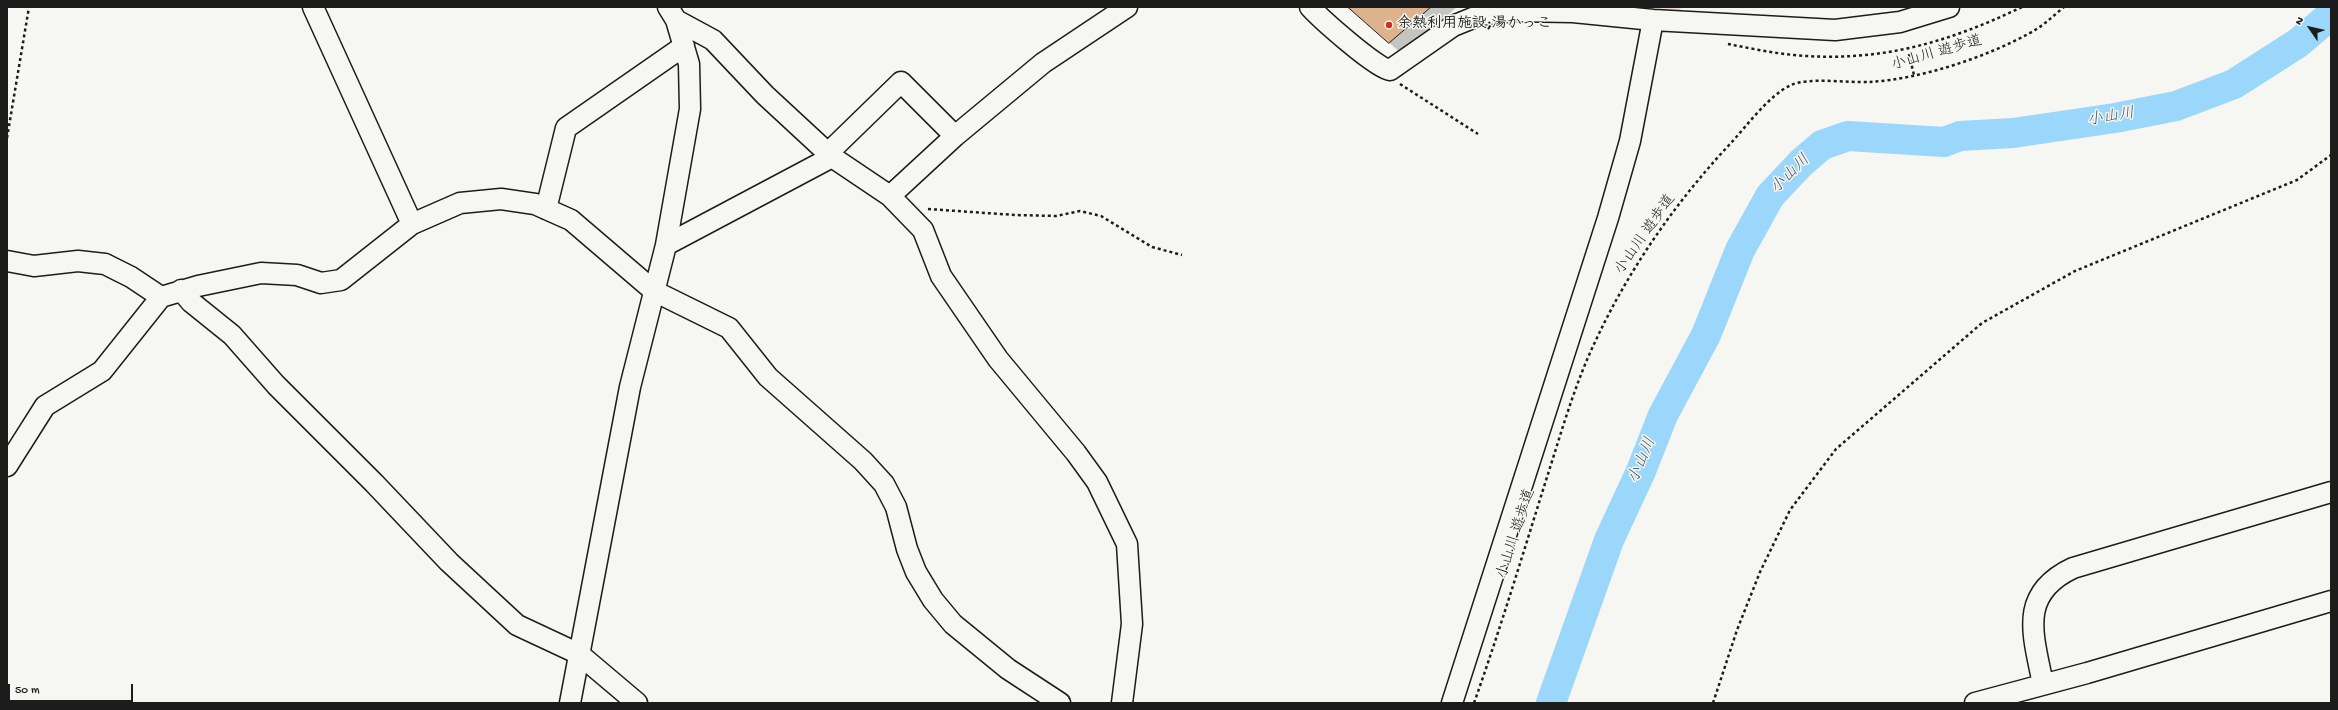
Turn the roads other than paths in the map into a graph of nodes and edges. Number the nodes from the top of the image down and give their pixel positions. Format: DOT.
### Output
graph roads {
  1 [pos="313,7"];
  2 [pos="1126,7"];
  3 [pos="1310,7"];
  4 [pos="1949,7"];
  5 [pos="1911,13"];
  6 [pos="672,14"];
  7 [pos="1653,20"];
  8 [pos="684,46"];
  9 [pos="955,136"];
  10 [pos="830,155"];
  11 [pos="896,202"];
  12 [pos="546,209"];
  13 [pos="412,224"];
  14 [pos="666,245"];
  15 [pos="7,261"];
  16 [pos="181,290"];
  17 [pos="654,291"];
  18 [pos="161,297"];
  19 [pos="7,466"];
  20 [pos="2331,492"];
  21 [pos="2331,601"];
  22 [pos="579,654"];
  23 [pos="2043,684"];
  24 [pos="570,703"];
  25 [pos="637,703"];
  26 [pos="1060,703"];
  27 [pos="1122,703"];
  28 [pos="1452,703"];
  29 [pos="1975,703"];
  1 -- 13 [label="street"];
  2 -- 9 [label="street"];
  3 -- 7 [label="street"];
  4 -- 5 [label="street"];
  5 -- 7 [label="street"];
  6 -- 8 [label="street"];
  6 -- 10 [label="street"];
  7 -- 28 [label="street"];
  8 -- 12 [label="street"];
  8 -- 14 [label="street"];
  9 -- 10 [label="street"];
  9 -- 11 [label="street"];
  10 -- 11 [label="street"];
  10 -- 14 [label="street"];
  11 -- 27 [label="street"];
  12 -- 13 [label="street"];
  12 -- 17 [label="street"];
  13 -- 16 [label="street"];
  14 -- 17 [label="street"];
  15 -- 18 [label="street"];
  16 -- 18 [label="street"];
  16 -- 22 [label="street"];
  17 -- 22 [label="street"];
  17 -- 26 [label="street"];
  18 -- 19 [label="street"];
  20 -- 23 [label="street"];
  21 -- 23 [label="street"];
  22 -- 24 [label="street"];
  22 -- 25 [label="street"];
  23 -- 29 [label="street"];
}
